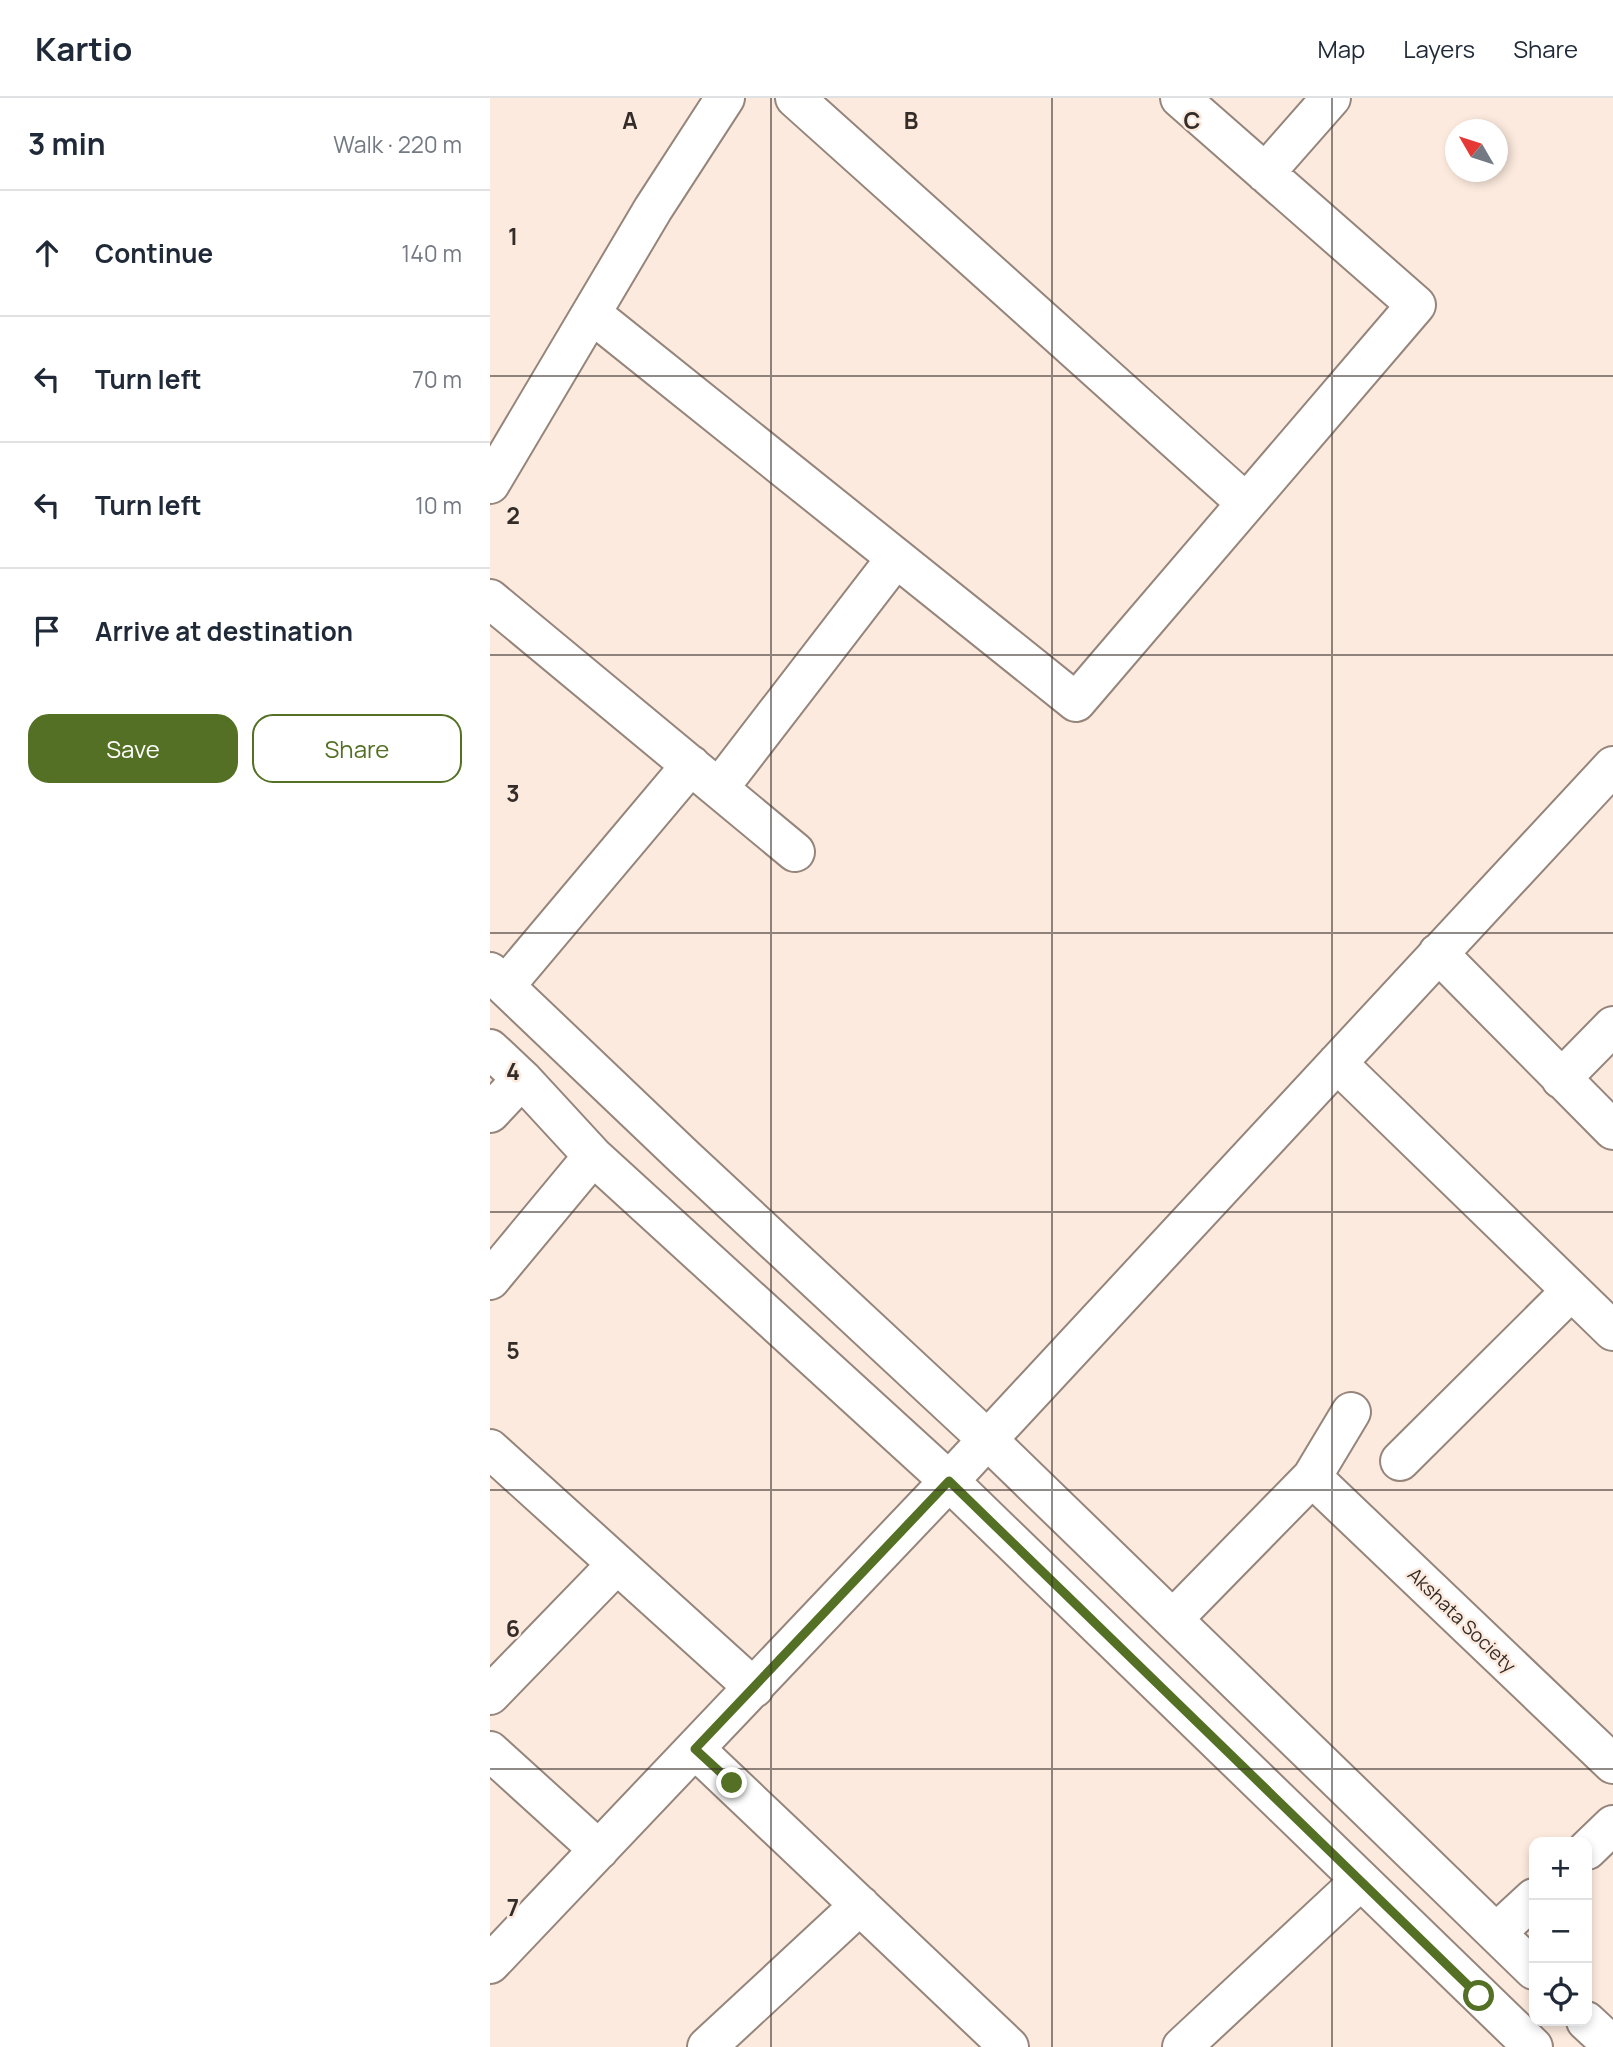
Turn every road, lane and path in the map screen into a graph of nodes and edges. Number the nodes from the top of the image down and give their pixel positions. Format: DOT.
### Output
graph roads {
  1 [pos="726,98"];
  2 [pos="795,98"];
  3 [pos="1180,98"];
  4 [pos="1331,98"];
  5 [pos="1265,173"];
  6 [pos="592,314"];
  7 [pos="490,484"];
  8 [pos="1246,503"];
  9 [pos="896,558"];
  10 [pos="490,599"];
  11 [pos="1613,766"];
  12 [pos="705,777"];
  13 [pos="796,852"];
  14 [pos="1438,953"];
  15 [pos="497,979"];
  16 [pos="1613,1026"];
  17 [pos="490,1049"];
  18 [pos="1337,1063"];
  19 [pos="522,1079"];
  20 [pos="1562,1079"];
  21 [pos="490,1113"];
  22 [pos="1613,1130"];
  23 [pos="593,1156"];
  24 [pos="490,1280"];
  25 [pos="1571,1291"];
  26 [pos="1613,1331"];
  27 [pos="1350,1412"];
  28 [pos="988,1440"];
  29 [pos="493,1458"];
  30 [pos="1400,1461"];
  31 [pos="1312,1477"];
  32 [pos="949,1481"];
  33 [pos="617,1564"];
  34 [pos="1173,1619"];
  35 [pos="754,1688"];
  36 [pos="490,1695"];
  37 [pos="695,1749"];
  38 [pos="490,1751"];
  39 [pos="1613,1764"];
  40 [pos="599,1850"];
  41 [pos="1360,1881"];
  42 [pos="1532,1900"];
  43 [pos="860,1905"];
  44 [pos="1496,1933"];
  45 [pos="490,1965"];
  46 [pos="1529,1965"];
  47 [pos="1592,2026"];
  48 [pos="1613,2046"];
  49 [pos="707,2047"];
  50 [pos="1009,2047"];
  51 [pos="1182,2047"];
  52 [pos="1533,2047"];
  1 -- 6 [label="street"];
  2 -- 8 [label="street"];
  3 -- 5 [label="street"];
  4 -- 5 [label="street"];
  5 -- 8 [label="street"];
  6 -- 7 [label="street"];
  6 -- 9 [label="street"];
  8 -- 9 [label="street"];
  9 -- 12 [label="street"];
  10 -- 12 [label="street"];
  11 -- 14 [label="street"];
  12 -- 13 [label="street"];
  12 -- 15 [label="street"];
  14 -- 18 [label="street"];
  14 -- 20 [label="street"];
  15 -- 28 [label="street"];
  16 -- 20 [label="street"];
  17 -- 19 [label="street"];
  18 -- 25 [label="street"];
  18 -- 28 [label="street"];
  19 -- 21 [label="street"];
  19 -- 23 [label="street"];
  20 -- 22 [label="street"];
  23 -- 24 [label="street"];
  23 -- 32 [label="street"];
  25 -- 26 [label="street"];
  25 -- 30 [label="street"];
  27 -- 31 [label="street"];
  28 -- 32 [label="street"];
  28 -- 34 [label="street"];
  29 -- 33 [label="street"];
  31 -- 34 [label="street"];
  31 -- 39 [label="street, Akshata Society"];
  32 -- 35 [label="street"];
  32 -- 41 [label="street"];
  33 -- 35 [label="street"];
  33 -- 36 [label="street"];
  34 -- 44 [label="street"];
  35 -- 37 [label="street"];
  37 -- 40 [label="street"];
  37 -- 43 [label="street"];
  38 -- 40 [label="street"];
  40 -- 45 [label="street"];
  41 -- 51 [label="street"];
  41 -- 52 [label="street"];
  42 -- 44 [label="street"];
  43 -- 49 [label="street"];
  43 -- 50 [label="street"];
  44 -- 46 [label="street"];
  47 -- 48 [label="street"];
}
